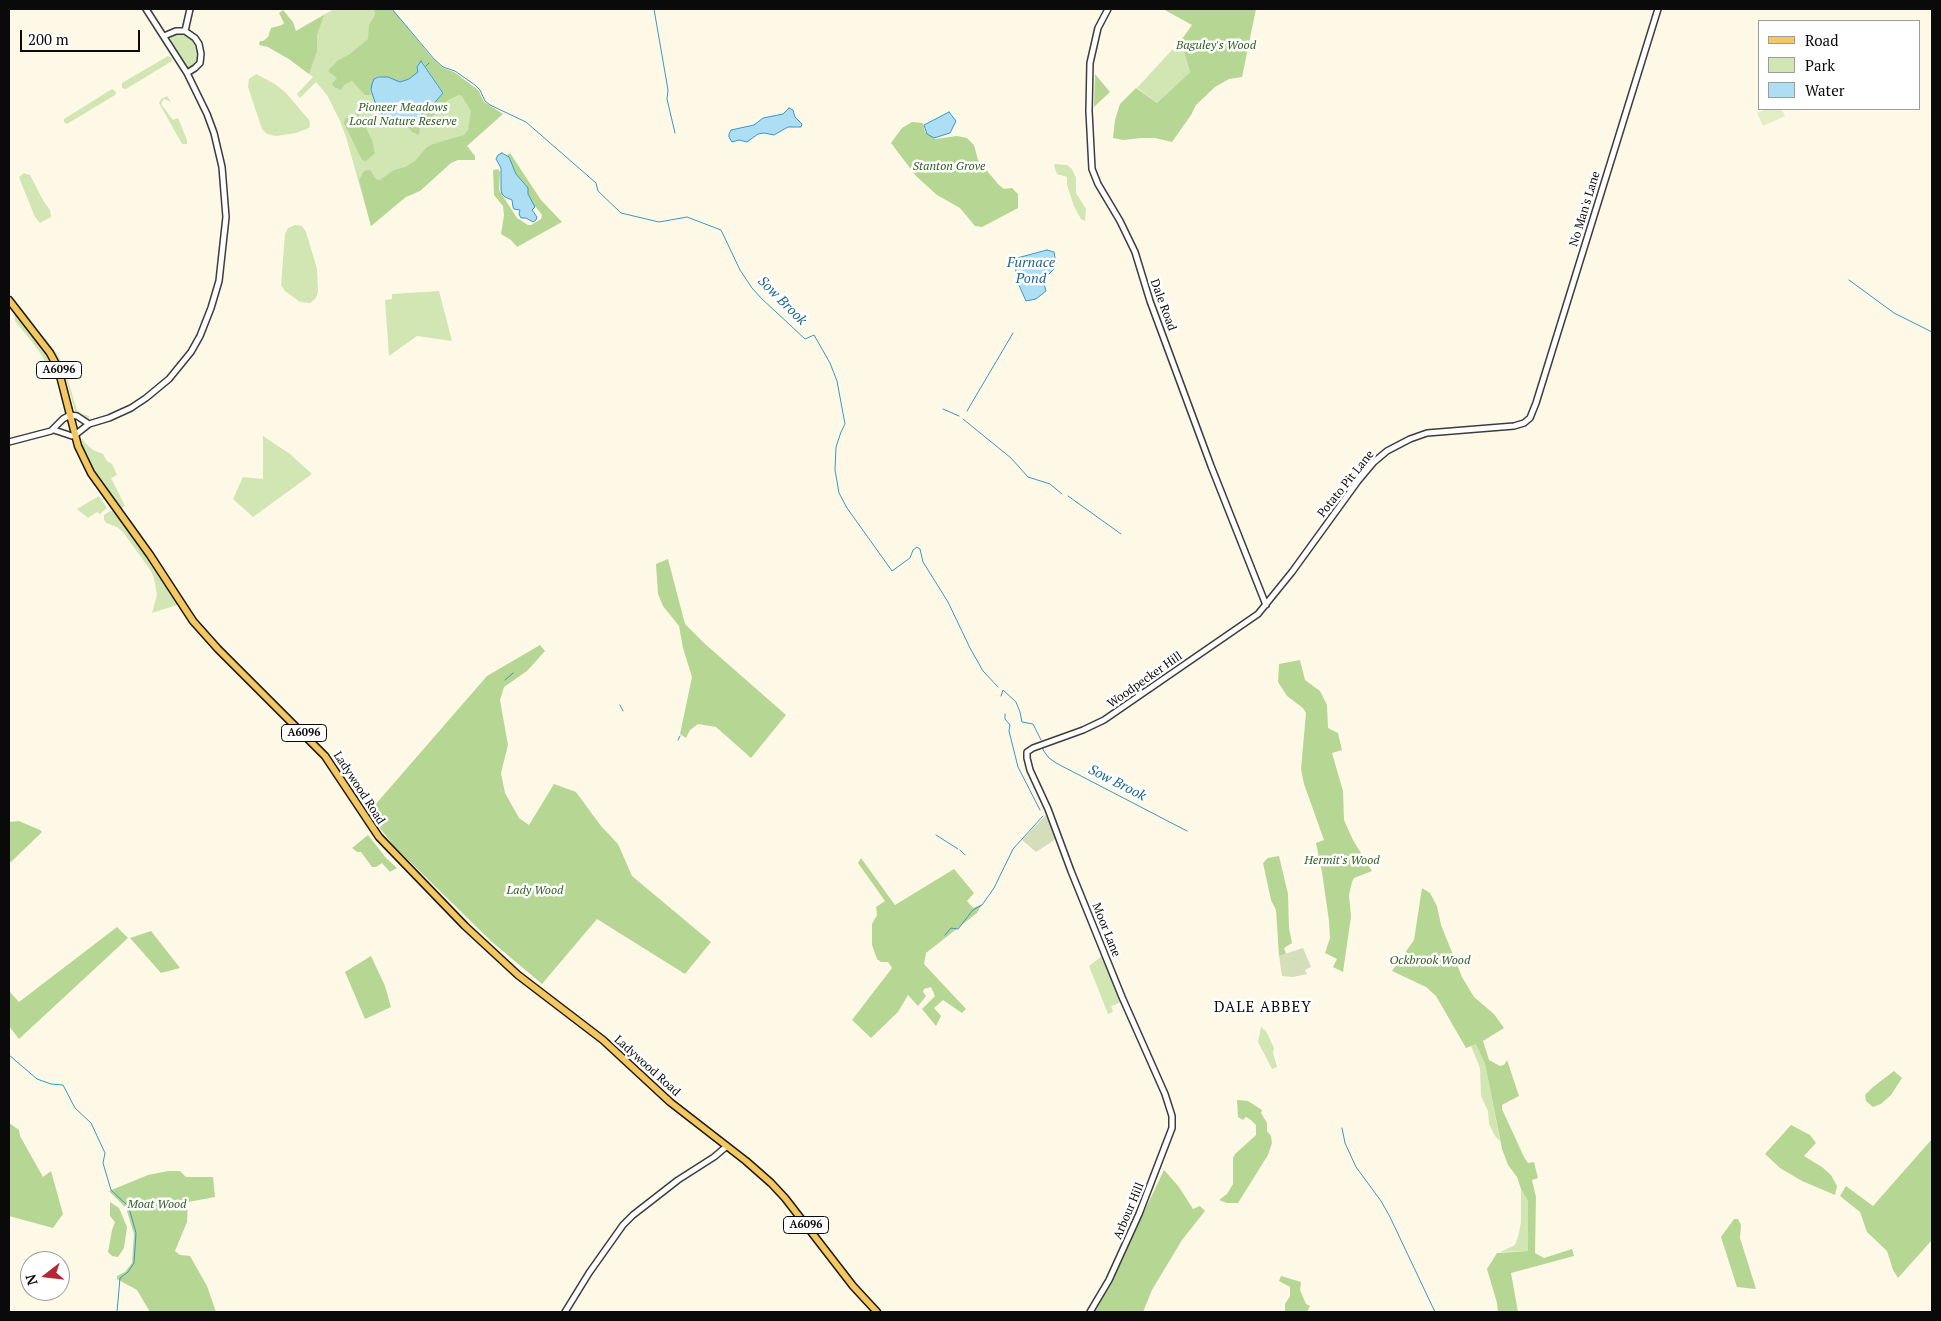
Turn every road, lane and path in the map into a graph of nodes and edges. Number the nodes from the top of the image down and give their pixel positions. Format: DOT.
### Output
graph roads {
  1 [pos="146,9"];
  2 [pos="190,9"];
  3 [pos="1108,9"];
  4 [pos="1658,9"];
  5 [pos="186,31"];
  6 [pos="164,36"];
  7 [pos="187,73"];
  8 [pos="9,300"];
  9 [pos="70,415"];
  10 [pos="1532,416"];
  11 [pos="89,424"];
  12 [pos="54,430"];
  13 [pos="75,435"];
  14 [pos="9,442"];
  15 [pos="1266,605"];
  16 [pos="1026,755"];
  17 [pos="1172,1112"];
  18 [pos="727,1146"];
  19 [pos="565,1312"];
  20 [pos="877,1312"];
  21 [pos="1090,1312"];
  1 -- 6 [label="street"];
  2 -- 5 [label="street"];
  3 -- 15 [label="street, Dale Road"];
  4 -- 10 [label="street, No Man's Lane"];
  5 -- 6 [label="street"];
  5 -- 7 [label="street"];
  6 -- 7 [label="street"];
  7 -- 11 [label="street"];
  8 -- 9 [label="main road, Ladywood Road / A6096"];
  9 -- 11 [label="street"];
  9 -- 12 [label="street"];
  9 -- 13 [label="main road, Ladywood Road / A6096"];
  10 -- 15 [label="street, Potato Pit Lane"];
  11 -- 13 [label="street"];
  12 -- 13 [label="street"];
  12 -- 14 [label="street"];
  13 -- 18 [label="main road, Ladywood Road / A6096"];
  15 -- 16 [label="street, Woodpecker Hill"];
  16 -- 17 [label="street, Moor Lane"];
  17 -- 21 [label="street, Arbour Hill"];
  18 -- 19 [label="street"];
  18 -- 20 [label="main road, A6096"];
}
